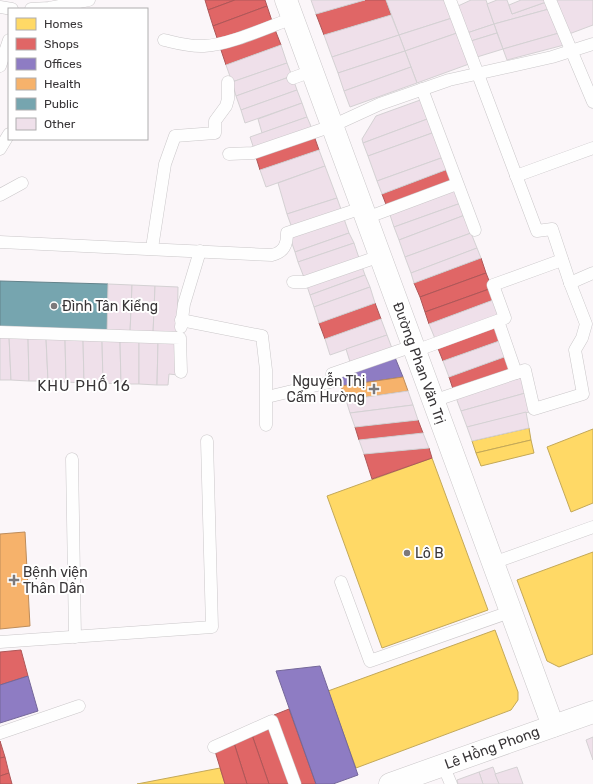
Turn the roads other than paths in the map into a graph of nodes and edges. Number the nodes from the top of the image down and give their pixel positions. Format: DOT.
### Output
graph roads {
  1 [pos="89,0"];
  2 [pos="450,0"];
  3 [pos="550,0"];
  4 [pos="59,8"];
  5 [pos="289,9"];
  6 [pos="164,40"];
  7 [pos="8,43"];
  8 [pos="593,44"];
  9 [pos="572,52"];
  10 [pos="0,66"];
  11 [pos="476,73"];
  12 [pos="228,82"];
  13 [pos="422,89"];
  14 [pos="593,102"];
  15 [pos="332,126"];
  16 [pos="8,136"];
  17 [pos="593,148"];
  18 [pos="0,149"];
  19 [pos="229,154"];
  20 [pos="516,176"];
  21 [pos="22,183"];
  22 [pos="458,184"];
  23 [pos="0,195"];
  24 [pos="364,213"];
  25 [pos="475,230"];
  26 [pos="0,242"];
  27 [pos="152,248"];
  28 [pos="200,251"];
  29 [pos="380,256"];
  30 [pos="562,260"];
  31 [pos="593,273"];
  32 [pos="293,282"];
  33 [pos="570,283"];
  34 [pos="181,320"];
  35 [pos="498,321"];
  36 [pos="0,332"];
  37 [pos="180,338"];
  38 [pos="414,349"];
  39 [pos="181,372"];
  40 [pos="516,373"];
  41 [pos="267,397"];
  42 [pos="433,401"];
  43 [pos="266,425"];
  44 [pos="207,441"];
  45 [pos="72,459"];
  46 [pos="593,527"];
  47 [pos="493,563"];
  48 [pos="341,582"];
  49 [pos="510,612"];
  50 [pos="75,636"];
  51 [pos="0,642"];
  52 [pos="79,706"];
  53 [pos="593,712"];
  54 [pos="552,726"];
  55 [pos="0,733"];
  56 [pos="214,747"];
  57 [pos="447,775"];
  58 [pos="295,784"];
  59 [pos="390,784"];
  1 -- 4 [label="lane"];
  2 -- 11 [label="lane"];
  3 -- 9 [label="lane"];
  5 -- 6 [label="lane"];
  5 -- 15 [label="street, Đường Phan Văn Trị"];
  7 -- 10 [label="lane"];
  8 -- 9 [label="lane"];
  9 -- 11 [label="lane"];
  9 -- 14 [label="lane"];
  11 -- 13 [label="lane"];
  11 -- 20 [label="lane"];
  12 -- 27 [label="lane"];
  13 -- 15 [label="lane"];
  13 -- 22 [label="lane"];
  15 -- 19 [label="lane"];
  15 -- 24 [label="street, Đường Phan Văn Trị"];
  16 -- 18 [label="lane"];
  17 -- 20 [label="lane"];
  20 -- 30 [label="lane"];
  21 -- 23 [label="lane"];
  22 -- 24 [label="lane"];
  22 -- 25 [label="lane"];
  24 -- 28 [label="lane"];
  24 -- 29 [label="street, Đường Phan Văn Trị"];
  26 -- 27 [label="lane"];
  27 -- 28 [label="lane"];
  28 -- 34 [label="lane"];
  29 -- 32 [label="lane"];
  29 -- 38 [label="street, Đường Phan Văn Trị"];
  30 -- 33 [label="lane"];
  30 -- 35 [label="lane"];
  31 -- 33 [label="lane"];
  33 -- 40 [label="lane"];
  34 -- 37 [label="lane"];
  34 -- 41 [label="lane"];
  35 -- 38 [label="lane"];
  35 -- 40 [label="lane"];
  36 -- 37 [label="lane"];
  37 -- 39 [label="lane"];
  38 -- 41 [label="lane"];
  38 -- 42 [label="street, Đường Phan Văn Trị"];
  40 -- 42 [label="lane"];
  41 -- 43 [label="lane"];
  42 -- 47 [label="street, Đường Phan Văn Trị"];
  44 -- 50 [label="lane"];
  45 -- 50 [label="lane"];
  46 -- 47 [label="lane"];
  47 -- 49 [label="street, Đường Phan Văn Trị"];
  48 -- 49 [label="lane"];
  49 -- 54 [label="street, Đường Phan Văn Trị"];
  50 -- 51 [label="lane"];
  52 -- 55 [label="lane"];
  53 -- 54 [label="street, Lê Hồng Phong"];
  54 -- 57 [label="street, Lê Hồng Phong"];
  56 -- 58 [label="lane"];
  57 -- 59 [label="street, Lê Hồng Phong"];
}
